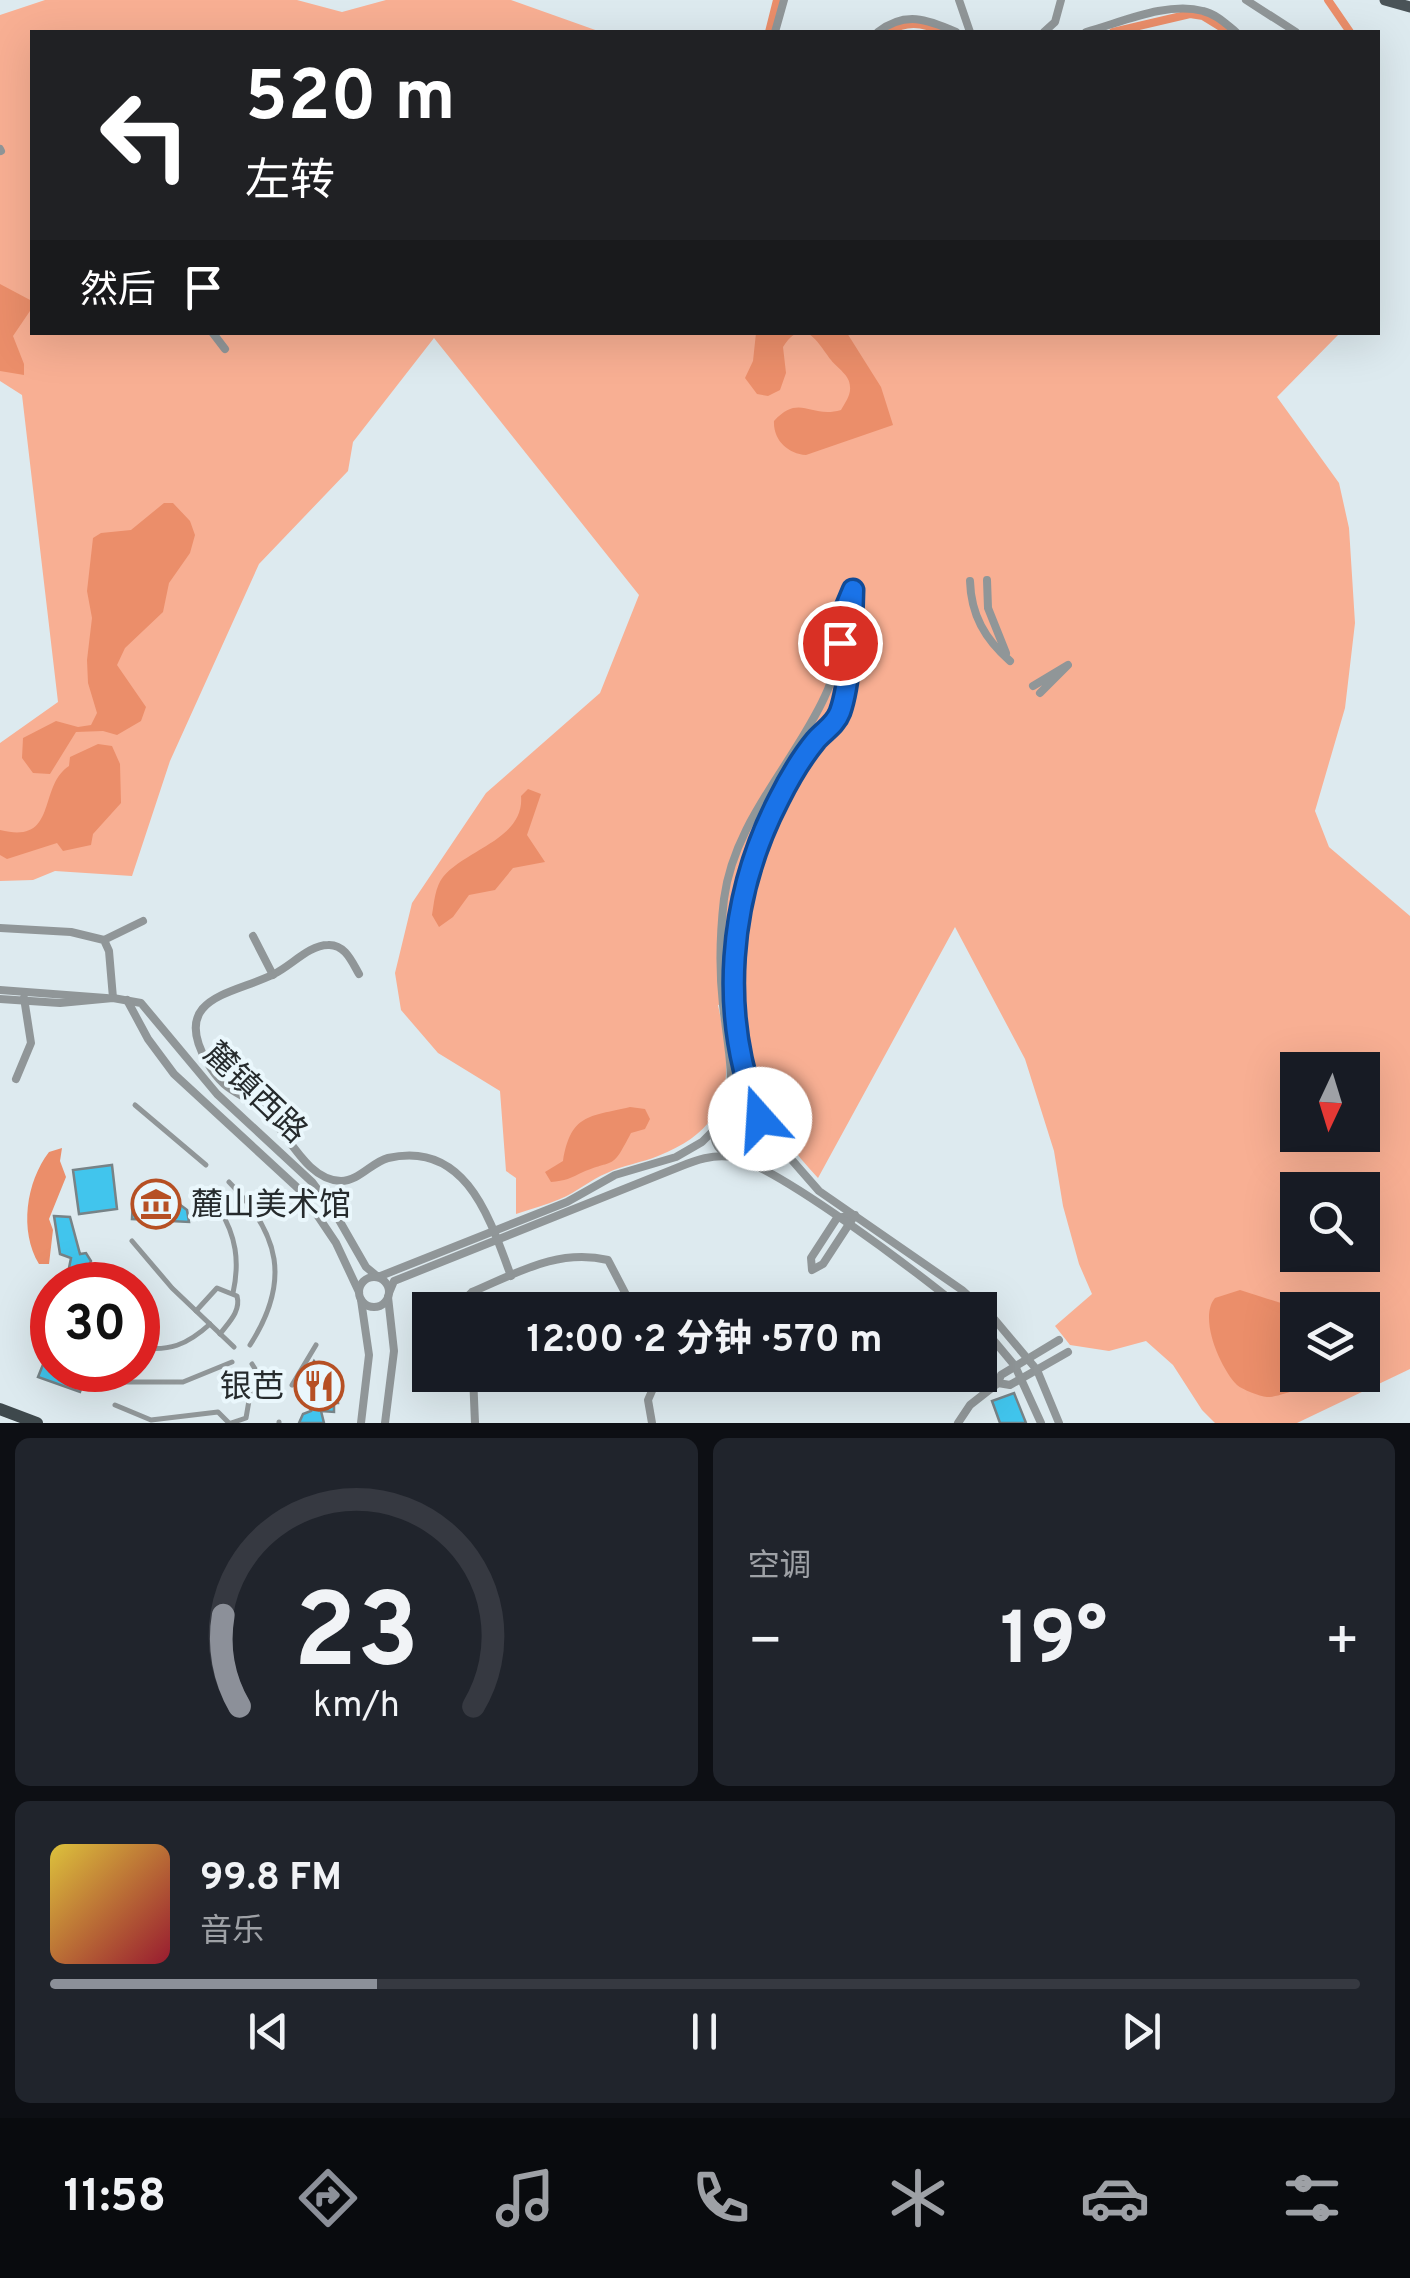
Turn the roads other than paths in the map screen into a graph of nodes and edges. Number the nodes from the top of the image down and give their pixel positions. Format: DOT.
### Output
graph roads {
  1 [pos="784,0"];
  2 [pos="959,0"];
  3 [pos="1061,0"];
  4 [pos="1246,0"];
  5 [pos="1384,0"];
  6 [pos="1410,7"];
  7 [pos="776,30"];
  8 [pos="882,30"];
  9 [pos="951,30"];
  10 [pos="969,30"];
  11 [pos="1046,30"];
  12 [pos="1093,30"];
  13 [pos="1234,30"];
  14 [pos="1293,30"];
  15 [pos="214,335"];
  16 [pos="225,349"];
  17 [pos="987,580"];
  18 [pos="970,581"];
  19 [pos="143,921"];
  20 [pos="0,928"];
  21 [pos="253,936"];
  22 [pos="104,940"];
  23 [pos="360,974"];
  24 [pos="273,975"];
  25 [pos="0,990"];
  26 [pos="24,998"];
  27 [pos="109,998"];
  28 [pos="0,999"];
  29 [pos="127,1000"];
  30 [pos="734,1042"];
  31 [pos="16,1079"];
  32 [pos="135,1106"];
  33 [pos="728,1110"];
  34 [pos="762,1123"];
  35 [pos="714,1129"];
  36 [pos="734,1157"];
  37 [pos="678,1162"];
  38 [pos="206,1165"];
  39 [pos="229,1182"];
  40 [pos="567,1202"];
  41 [pos="218,1208"];
  42 [pos="571,1212"];
  43 [pos="855,1215"];
  44 [pos="837,1218"];
  45 [pos="848,1225"];
  46 [pos="497,1237"];
  47 [pos="132,1241"];
  48 [pos="511,1276"];
  49 [pos="378,1277"];
  50 [pos="472,1292"];
  51 [pos="625,1292"];
  52 [pos="939,1292"];
  53 [pos="233,1294"];
  54 [pos="389,1295"];
  55 [pos="360,1296"];
  56 [pos="196,1311"];
  57 [pos="210,1324"];
  58 [pos="220,1334"];
  59 [pos="1059,1340"];
  60 [pos="997,1344"];
  61 [pos="250,1345"];
  62 [pos="316,1346"];
  63 [pos="160,1347"];
  64 [pos="234,1347"];
  65 [pos="1068,1352"];
  66 [pos="1028,1358"];
  67 [pos="232,1362"];
  68 [pos="252,1364"];
  69 [pos="1015,1366"];
  70 [pos="1037,1370"];
  71 [pos="1022,1378"];
  72 [pos="160,1382"];
  73 [pos="998,1384"];
  74 [pos="292,1385"];
  75 [pos="474,1392"];
  76 [pos="652,1392"];
  77 [pos="114,1406"];
  78 [pos="0,1410"];
  79 [pos="37,1423"];
  80 [pos="230,1423"];
  81 [pos="361,1423"];
  82 [pos="385,1423"];
  83 [pos="475,1423"];
  84 [pos="652,1423"];
  85 [pos="958,1423"];
  86 [pos="1041,1423"];
  87 [pos="1059,1423"];
  1 -- 7 [label="street"];
  2 -- 10 [label="street"];
  3 -- 11 [label="street"];
  4 -- 14 [label="street"];
  5 -- 6 [label="main road"];
  8 -- 9 [label="street"];
  12 -- 13 [label="street"];
  15 -- 16 [label="street"];
  17 -- 18 [label="street"];
  19 -- 22 [label="street"];
  20 -- 22 [label="street"];
  21 -- 24 [label="street"];
  22 -- 27 [label="street"];
  23 -- 24 [label="street"];
  24 -- 46 [label="street"];
  25 -- 26 [label="street"];
  26 -- 27 [label="street"];
  26 -- 28 [label="street"];
  26 -- 31 [label="street"];
  27 -- 29 [label="street"];
  29 -- 49 [label="street, 麓镇西路"];
  29 -- 55 [label="street"];
  30 -- 30 [label="street"];
  30 -- 33 [label="street"];
  30 -- 34 [label="street"];
  32 -- 38 [label="street"];
  33 -- 34 [label="street"];
  33 -- 35 [label="street"];
  34 -- 36 [label="street"];
  34 -- 43 [label="street"];
  35 -- 36 [label="street"];
  35 -- 37 [label="street"];
  36 -- 37 [label="street"];
  36 -- 44 [label="street"];
  37 -- 40 [label="street"];
  37 -- 42 [label="street"];
  39 -- 61 [label="street"];
  40 -- 42 [label="street"];
  40 -- 46 [label="street"];
  41 -- 53 [label="street"];
  42 -- 46 [label="street"];
  43 -- 44 [label="street"];
  43 -- 45 [label="street"];
  43 -- 66 [label="street"];
  44 -- 45 [label="street"];
  44 -- 45 [label="street"];
  45 -- 52 [label="street"];
  46 -- 48 [label="street"];
  46 -- 49 [label="street"];
  46 -- 54 [label="street"];
  47 -- 56 [label="street"];
  48 -- 50 [label="street"];
  48 -- 51 [label="street"];
  49 -- 54 [label="street"];
  49 -- 55 [label="street"];
  53 -- 56 [label="street"];
  53 -- 58 [label="street"];
  54 -- 55 [label="street"];
  54 -- 82 [label="street"];
  55 -- 81 [label="street"];
  56 -- 57 [label="street"];
  57 -- 58 [label="street"];
  57 -- 63 [label="street"];
  58 -- 64 [label="street"];
  59 -- 66 [label="street"];
  60 -- 69 [label="street"];
  62 -- 74 [label="street"];
  65 -- 70 [label="street"];
  66 -- 69 [label="street"];
  66 -- 70 [label="street"];
  67 -- 72 [label="street"];
  68 -- 80 [label="street"];
  69 -- 71 [label="street"];
  69 -- 73 [label="street"];
  70 -- 71 [label="street"];
  70 -- 87 [label="street"];
  71 -- 73 [label="street"];
  71 -- 86 [label="street"];
  73 -- 85 [label="street"];
  75 -- 83 [label="street"];
  76 -- 84 [label="street"];
  77 -- 80 [label="street"];
  78 -- 79 [label="highway"];
}
